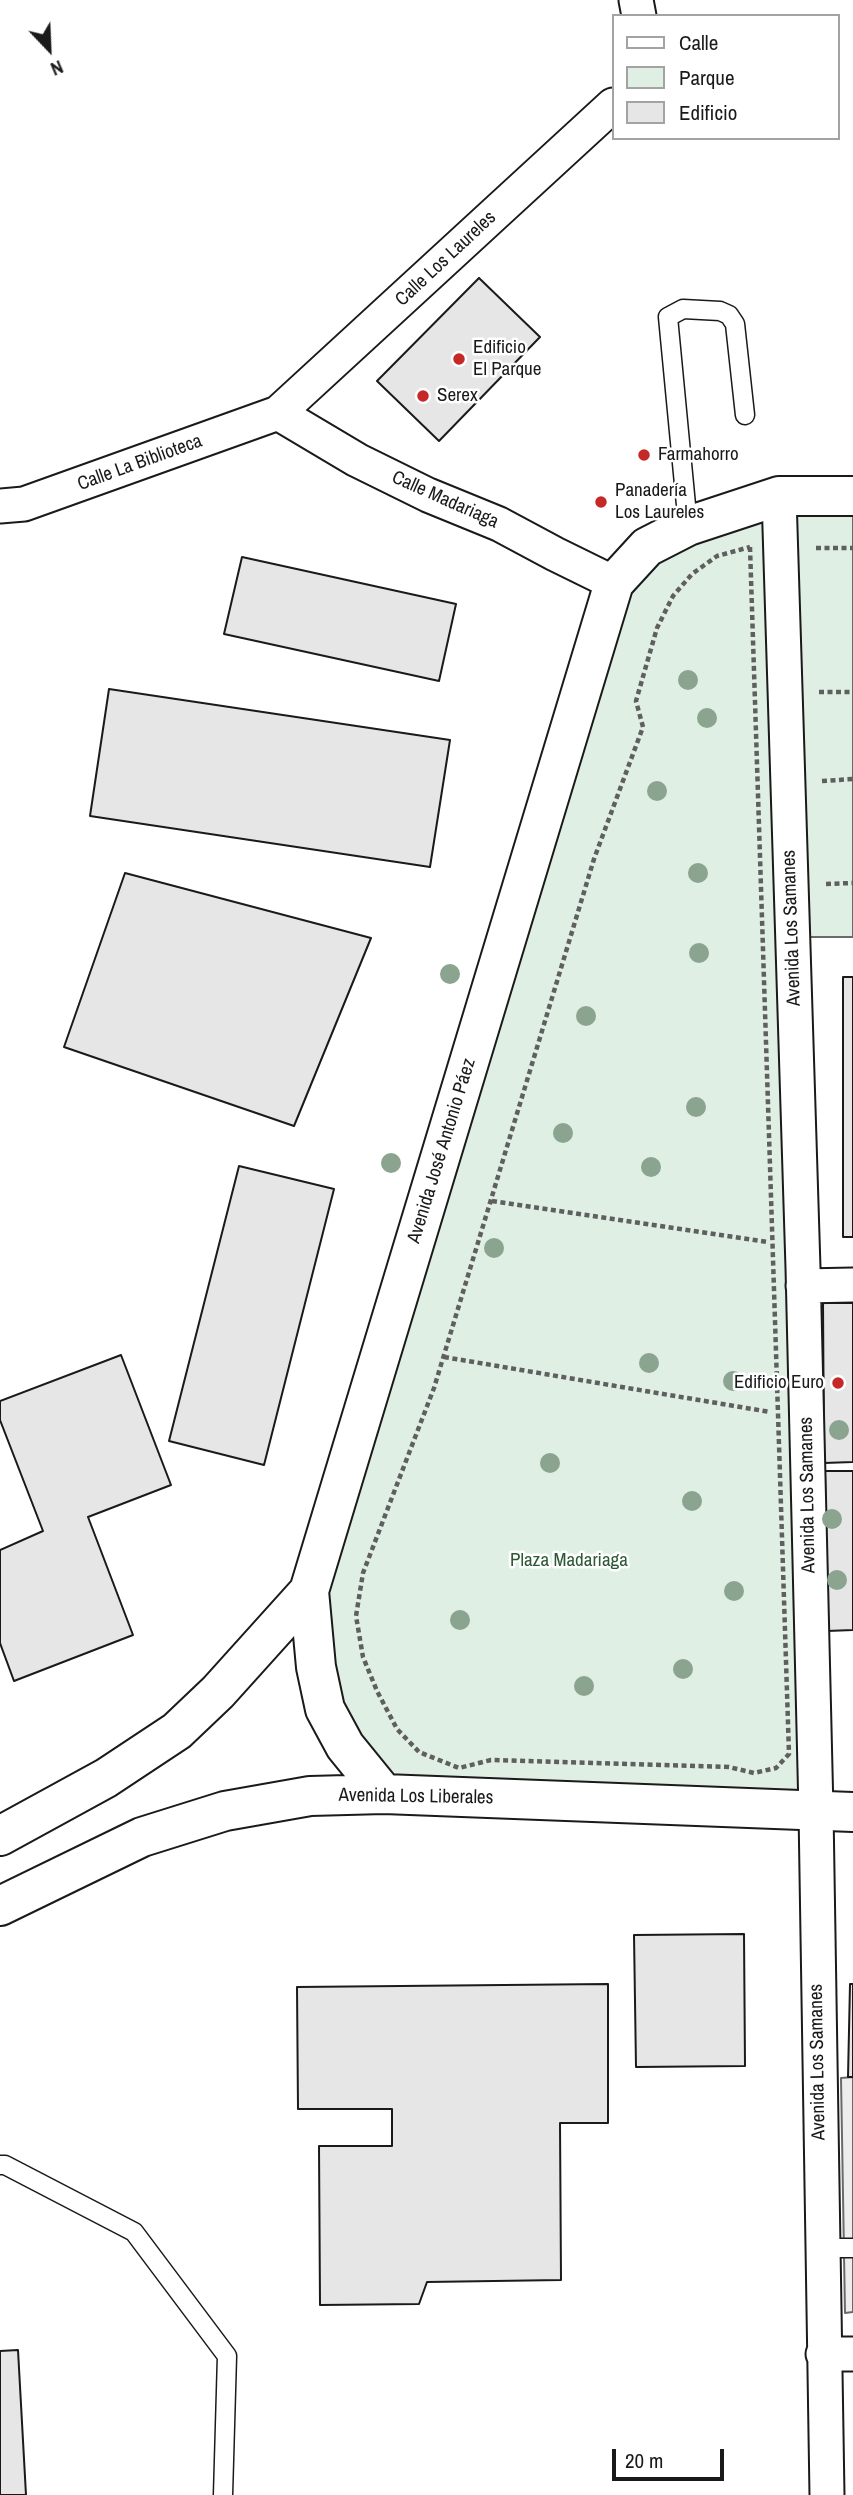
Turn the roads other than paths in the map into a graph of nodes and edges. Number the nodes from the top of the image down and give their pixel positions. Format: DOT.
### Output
graph roads {
  1 [pos="612,106"];
  2 [pos="278,413"];
  3 [pos="745,415"];
  4 [pos="779,496"];
  5 [pos="853,496"];
  6 [pos="0,506"];
  7 [pos="688,526"];
  8 [pos="614,583"];
  9 [pos="853,1285"];
  10 [pos="803,1286"];
  11 [pos="309,1591"];
  12 [pos="384,1794"];
  13 [pos="834,1812"];
  14 [pos="0,1836"];
  15 [pos="0,1906"];
  16 [pos="0,2165"];
  17 [pos="837,2248"];
  18 [pos="838,2354"];
  19 [pos="223,2495"];
  20 [pos="827,2495"];
  1 -- 2 [label="street, Calle Los Laureles"];
  2 -- 6 [label="street, Calle La Biblioteca"];
  2 -- 8 [label="street, Calle Madariaga"];
  3 -- 7 [label="lane"];
  4 -- 5 [label="main road, Avenida José Antonio Páez"];
  4 -- 7 [label="main road, Avenida José Antonio Páez"];
  4 -- 10 [label="street, Avenida Los Samanes"];
  7 -- 8 [label="main road, Avenida José Antonio Páez"];
  8 -- 11 [label="main road, Avenida José Antonio Páez"];
  9 -- 10 [label="street"];
  10 -- 13 [label="street, Avenida Los Samanes"];
  11 -- 12 [label="main road"];
  11 -- 14 [label="main road, Avenida José Antonio Páez"];
  12 -- 13 [label="main road, Avenida Los Liberales"];
  12 -- 15 [label="main road, Avenida Los Liberales"];
  13 -- 17 [label="street, Avenida Los Samanes"];
  16 -- 19 [label="lane"];
  17 -- 18 [label="street, Avenida Los Samanes"];
  18 -- 20 [label="street, Avenida Los Samanes"];
}
